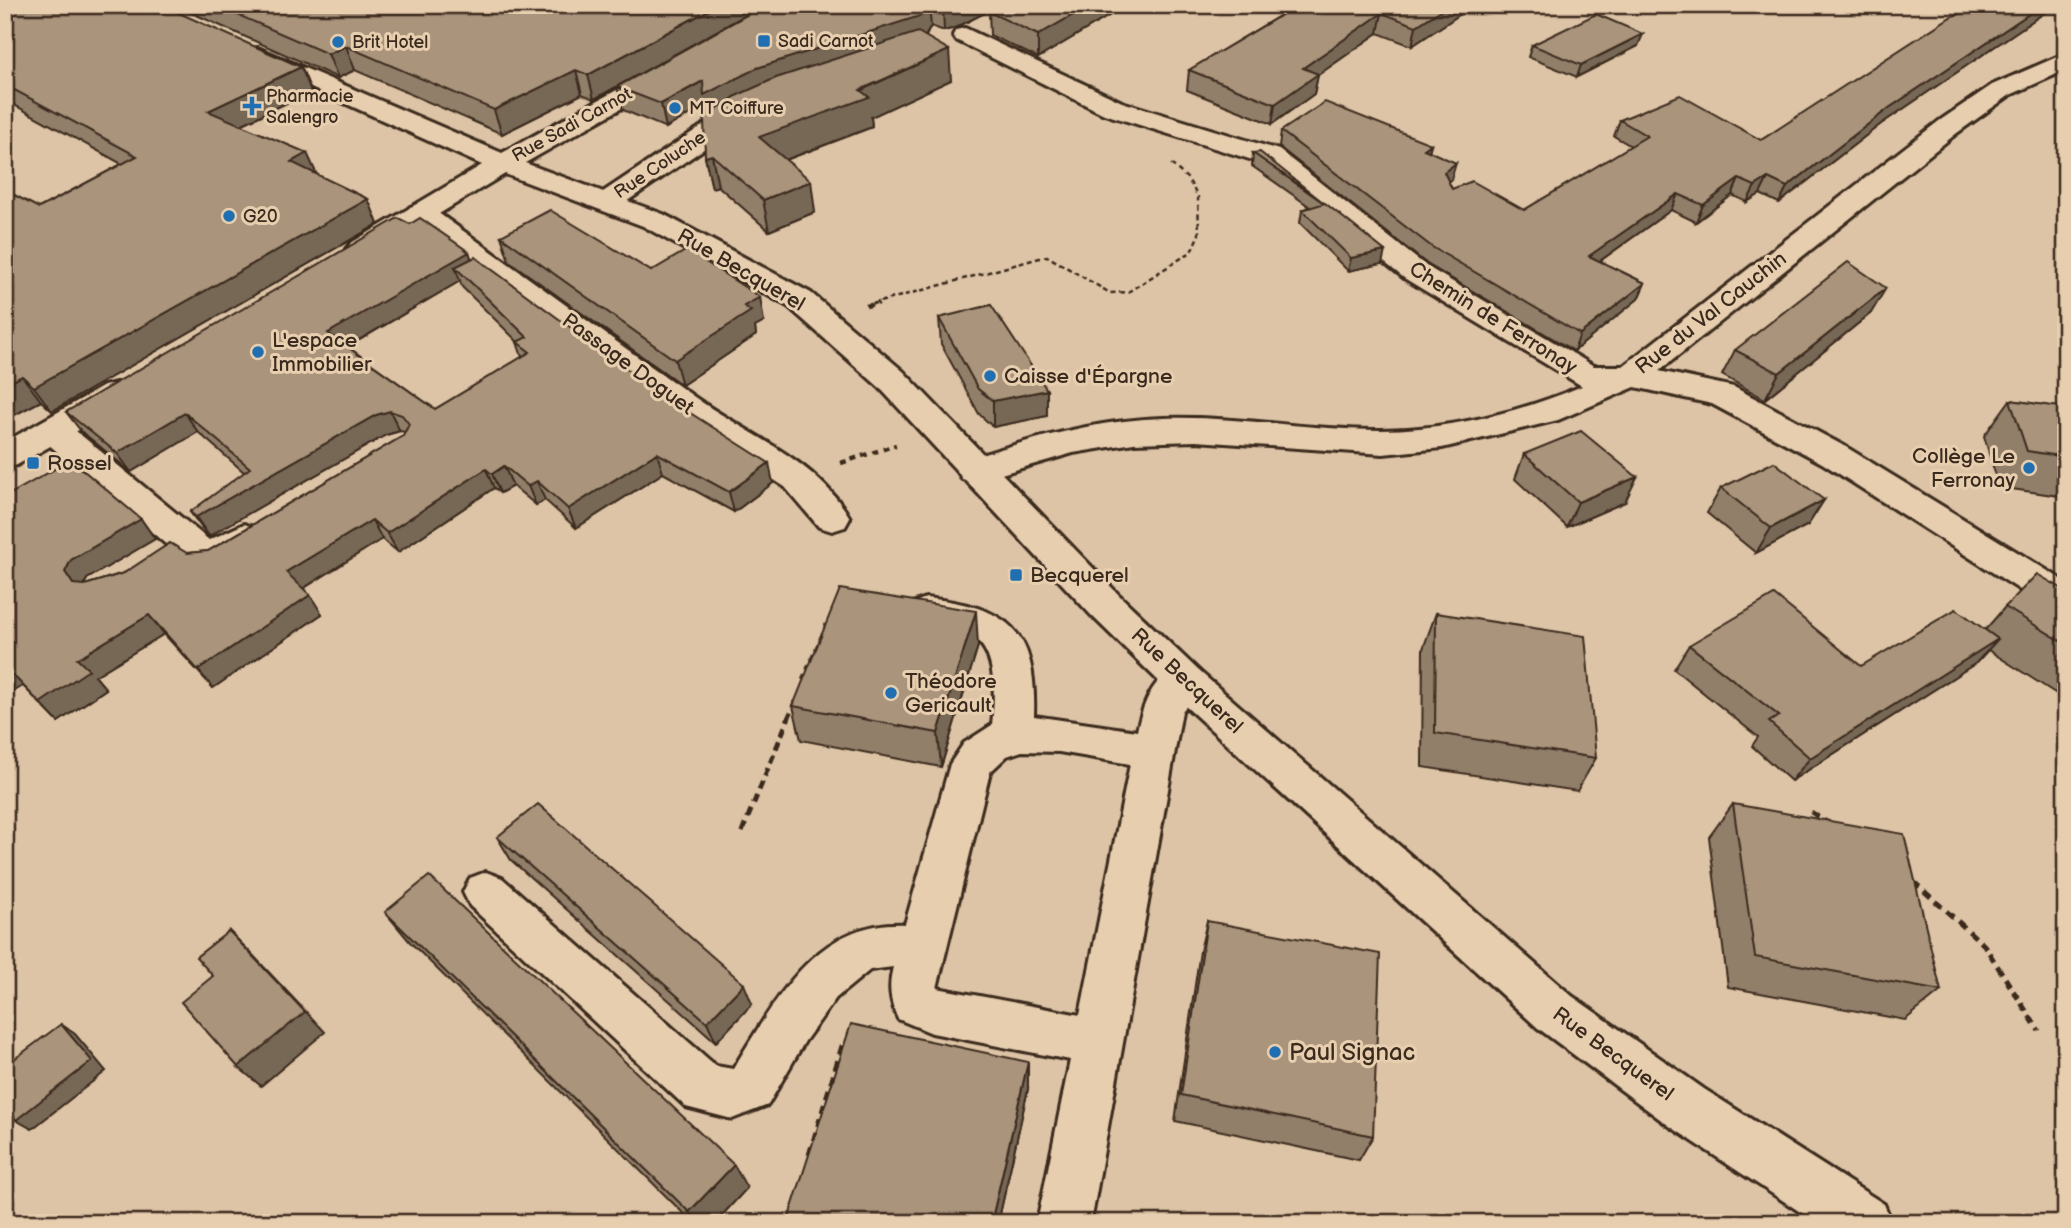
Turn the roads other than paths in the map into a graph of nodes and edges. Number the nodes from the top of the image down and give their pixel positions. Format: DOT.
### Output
graph roads {
  1 [pos="989,23"];
  2 [pos="233,43"];
  3 [pos="692,58"];
  4 [pos="2066,60"];
  5 [pos="2057,92"];
  6 [pos="771,100"];
  7 [pos="1981,105"];
  8 [pos="503,164"];
  9 [pos="607,202"];
  10 [pos="420,213"];
  11 [pos="339,263"];
  12 [pos="1631,376"];
  13 [pos="138,381"];
  14 [pos="53,430"];
  15 [pos="5,457"];
  16 [pos="974,470"];
  17 [pos="832,518"];
  18 [pos="267,523"];
  19 [pos="186,541"];
  20 [pos="150,562"];
  21 [pos="2066,601"];
  22 [pos="902,610"];
  23 [pos="1185,682"];
  24 [pos="1012,735"];
  25 [pos="1154,751"];
  26 [pos="486,892"];
  27 [pos="922,946"];
  28 [pos="1098,1042"];
  29 [pos="1064,1223"];
  30 [pos="1866,1223"];
  1 -- 12 [label="street, Chemin de Ferronay"];
  2 -- 8 [label="street, Rue Becquerel"];
  3 -- 8 [label="street, Rue Sadi Carnot"];
  4 -- 7 [label="street, Rue du Val Cauchin"];
  5 -- 7 [label="street"];
  6 -- 9 [label="street, Rue Coluche"];
  7 -- 12 [label="street, Rue du Val Cauchin"];
  8 -- 9 [label="street, Rue Becquerel"];
  8 -- 10 [label="street, Rue Sadi Carnot"];
  9 -- 16 [label="street, Rue Becquerel"];
  10 -- 11 [label="street, Rue Sadi Carnot"];
  10 -- 17 [label="street, Passage Doguet"];
  12 -- 16 [label="street, Rue du Val Cauchin"];
  12 -- 21 [label="street, Chemin de Ferronay"];
  13 -- 14 [label="street"];
  14 -- 15 [label="street"];
  14 -- 19 [label="street"];
  16 -- 23 [label="street, Rue Becquerel"];
  18 -- 19 [label="street"];
  19 -- 20 [label="street"];
  22 -- 24 [label="street"];
  23 -- 25 [label="street"];
  23 -- 30 [label="street, Rue Becquerel"];
  24 -- 25 [label="street"];
  24 -- 27 [label="street"];
  25 -- 28 [label="street"];
  26 -- 27 [label="street"];
  27 -- 28 [label="street"];
  28 -- 29 [label="street"];
}
